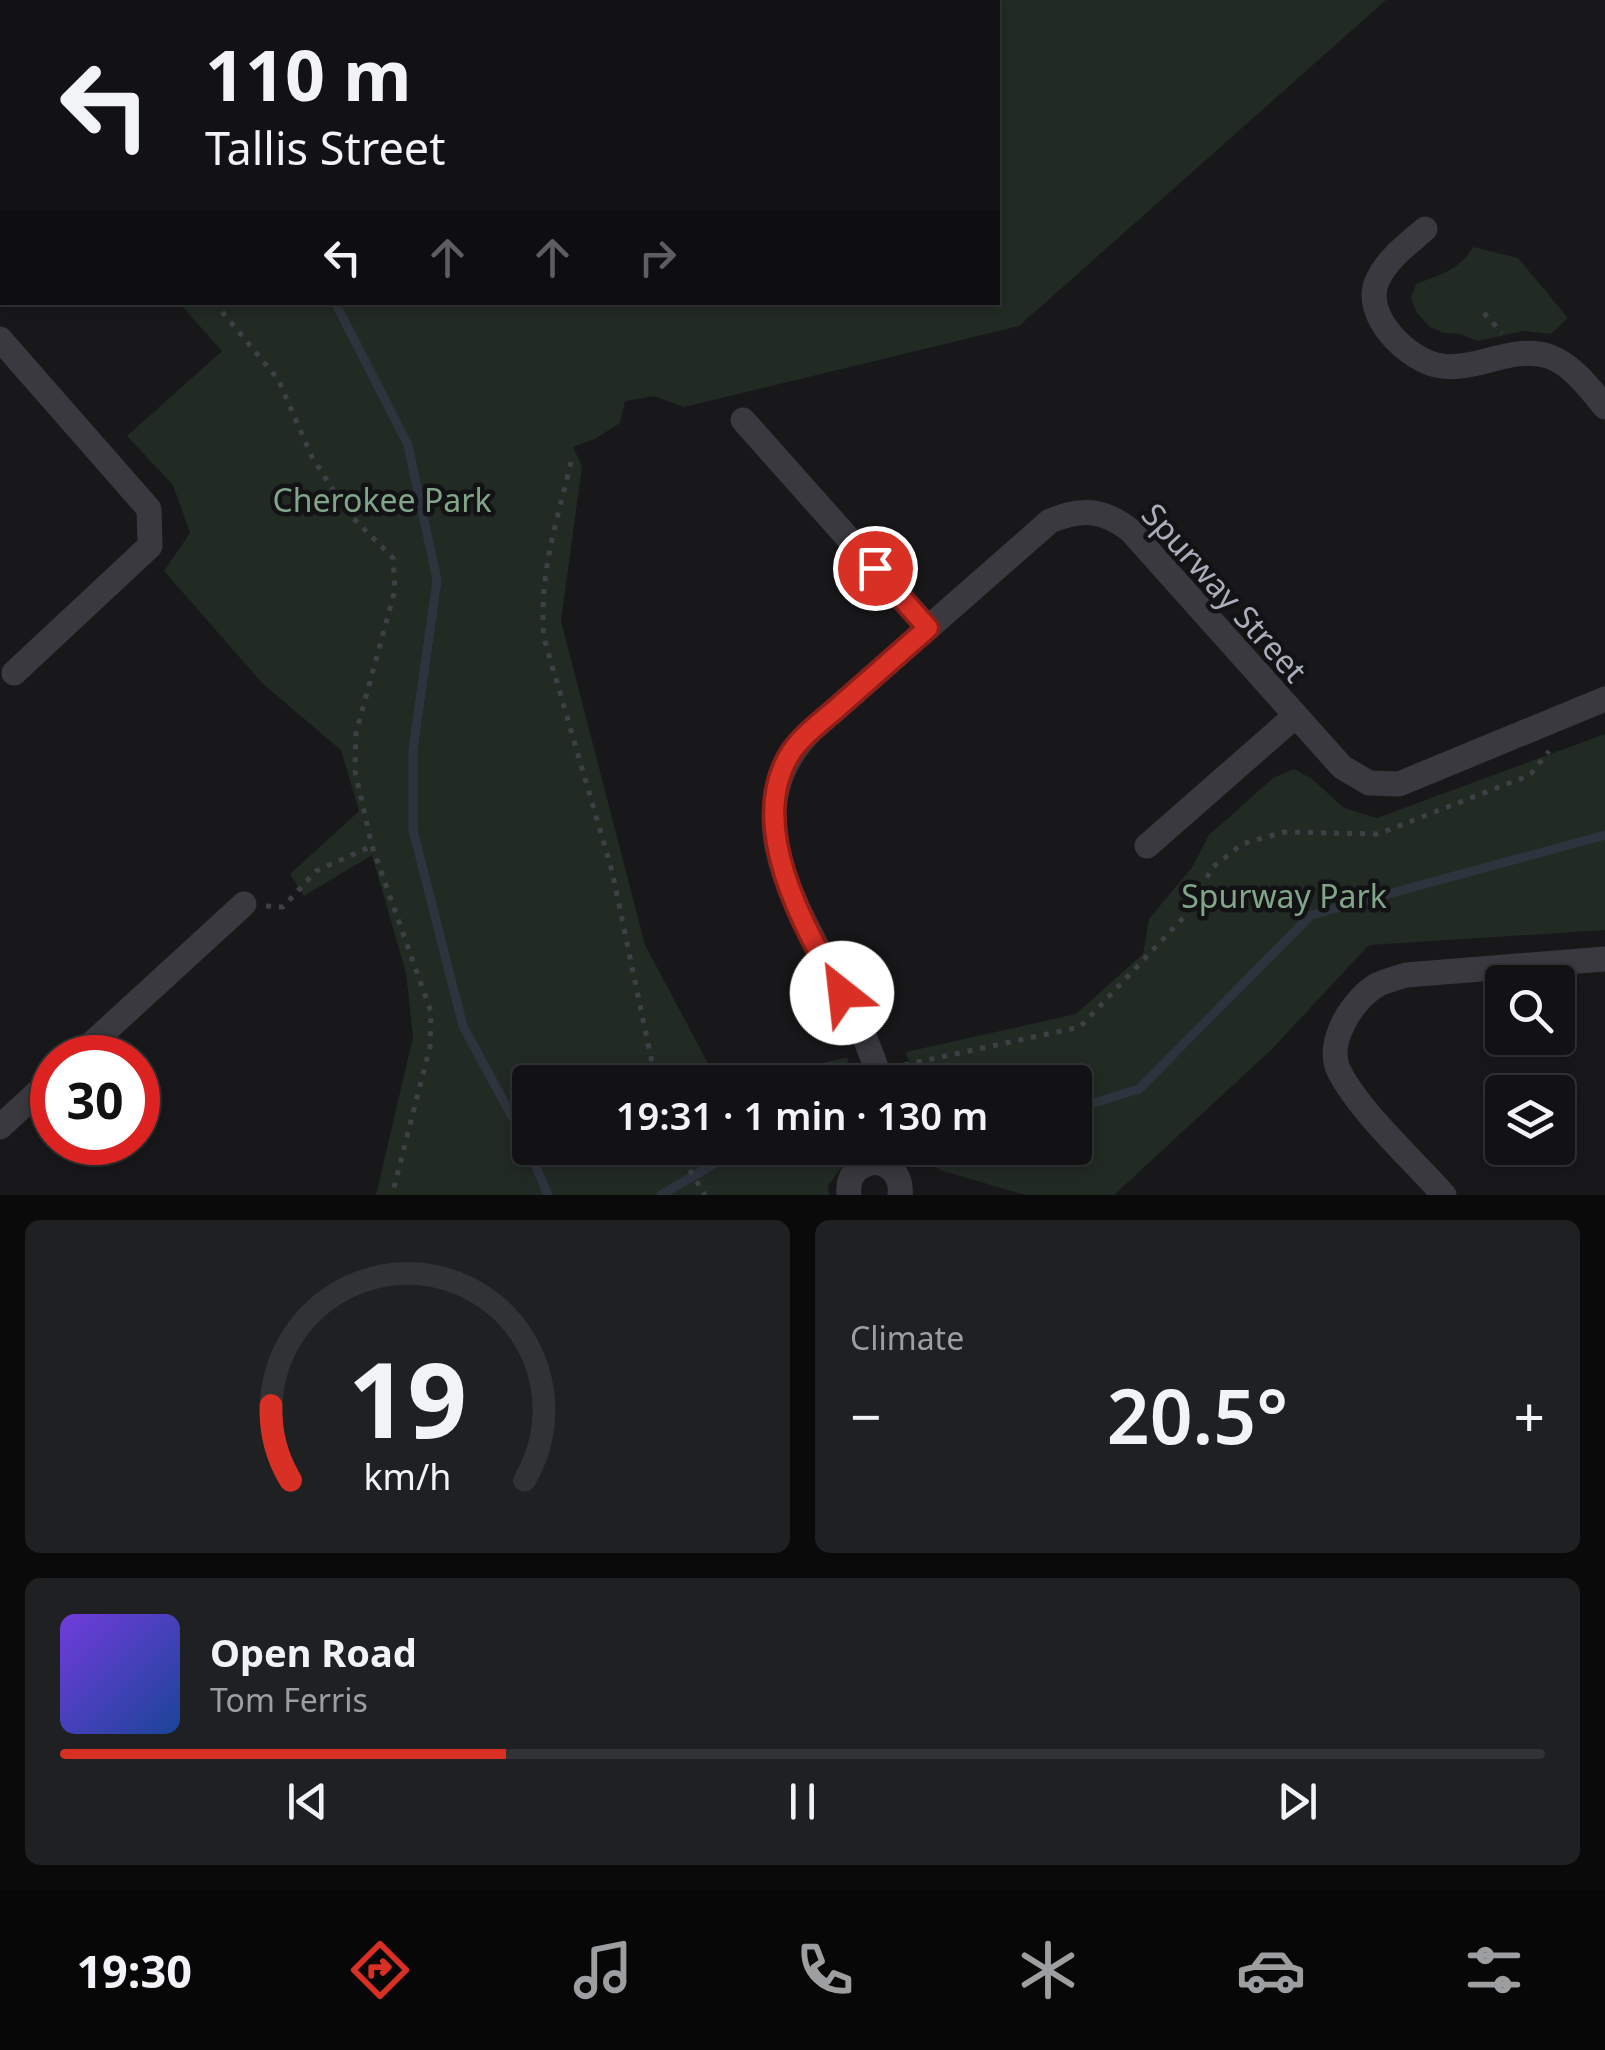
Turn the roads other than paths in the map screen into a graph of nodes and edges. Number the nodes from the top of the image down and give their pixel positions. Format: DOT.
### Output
graph roads {
  1 [pos="1425,229"];
  2 [pos="0,338"];
  3 [pos="1605,406"];
  4 [pos="743,420"];
  5 [pos="928,628"];
  6 [pos="14,673"];
  7 [pos="1605,699"];
  8 [pos="1294,717"];
  9 [pos="1147,846"];
  10 [pos="244,904"];
  11 [pos="1605,960"];
  12 [pos="101,1035"];
  13 [pos="874,1065"];
  14 [pos="30,1098"];
  15 [pos="0,1126"];
  16 [pos="865,1165"];
  17 [pos="890,1165"];
  18 [pos="905,1194"];
  19 [pos="849,1195"];
  20 [pos="1444,1195"];
  1 -- 3 [label="street"];
  2 -- 6 [label="street"];
  4 -- 5 [label="street"];
  5 -- 8 [label="street, Spurway Street"];
  5 -- 13 [label="street, Spurway Street"];
  7 -- 8 [label="street, Spurway Street"];
  8 -- 9 [label="street"];
  10 -- 12 [label="street"];
  11 -- 20 [label="street"];
  14 -- 15 [label="street"];
  16 -- 19 [label="street"];
  17 -- 18 [label="street"];
}
